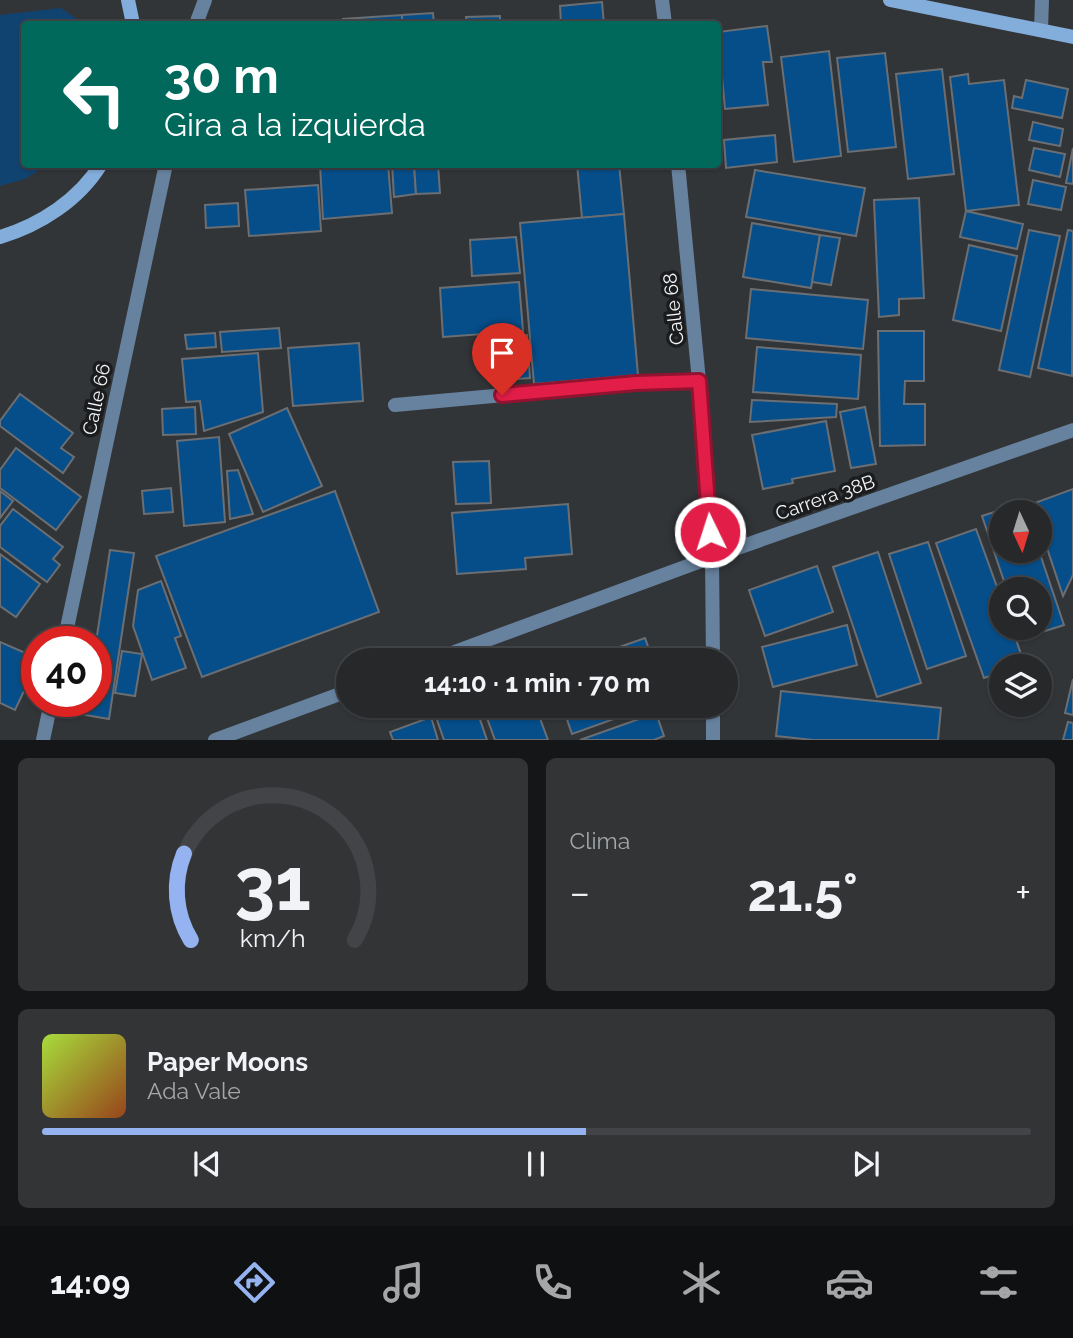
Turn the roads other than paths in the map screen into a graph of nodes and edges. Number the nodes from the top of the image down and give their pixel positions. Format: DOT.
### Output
graph roads {
  1 [pos="128,0"];
  2 [pos="192,0"];
  3 [pos="205,0"];
  4 [pos="662,0"];
  5 [pos="890,0"];
  6 [pos="1042,0"];
  7 [pos="132,21"];
  8 [pos="196,21"];
  9 [pos="197,21"];
  10 [pos="665,21"];
  11 [pos="1041,30"];
  12 [pos="1073,37"];
  13 [pos="99,168"];
  14 [pos="165,168"];
  15 [pos="678,168"];
  16 [pos="0,237"];
  17 [pos="699,381"];
  18 [pos="395,405"];
  19 [pos="1073,430"];
  20 [pos="712,557"];
  21 [pos="67,626"];
  22 [pos="466,648"];
  23 [pos="713,648"];
  24 [pos="336,695"];
  25 [pos="48,717"];
  26 [pos="713,718"];
  27 [pos="43,740"];
  28 [pos="215,740"];
  29 [pos="713,740"];
  1 -- 7 [label="main road"];
  2 -- 8 [label="street"];
  3 -- 9 [label="street"];
  4 -- 10 [label="street"];
  5 -- 11 [label="main road"];
  6 -- 11 [label="street"];
  11 -- 12 [label="main road"];
  13 -- 16 [label="main road"];
  14 -- 21 [label="street, Calle 66"];
  15 -- 17 [label="street, Calle 68"];
  17 -- 18 [label="street"];
  17 -- 20 [label="street, Calle 68"];
  19 -- 20 [label="street, Carrera 38B"];
  20 -- 22 [label="street, Carrera 38B"];
  20 -- 23 [label="street, Calle 68"];
  24 -- 28 [label="street"];
  25 -- 27 [label="street"];
  26 -- 29 [label="street"];
}
